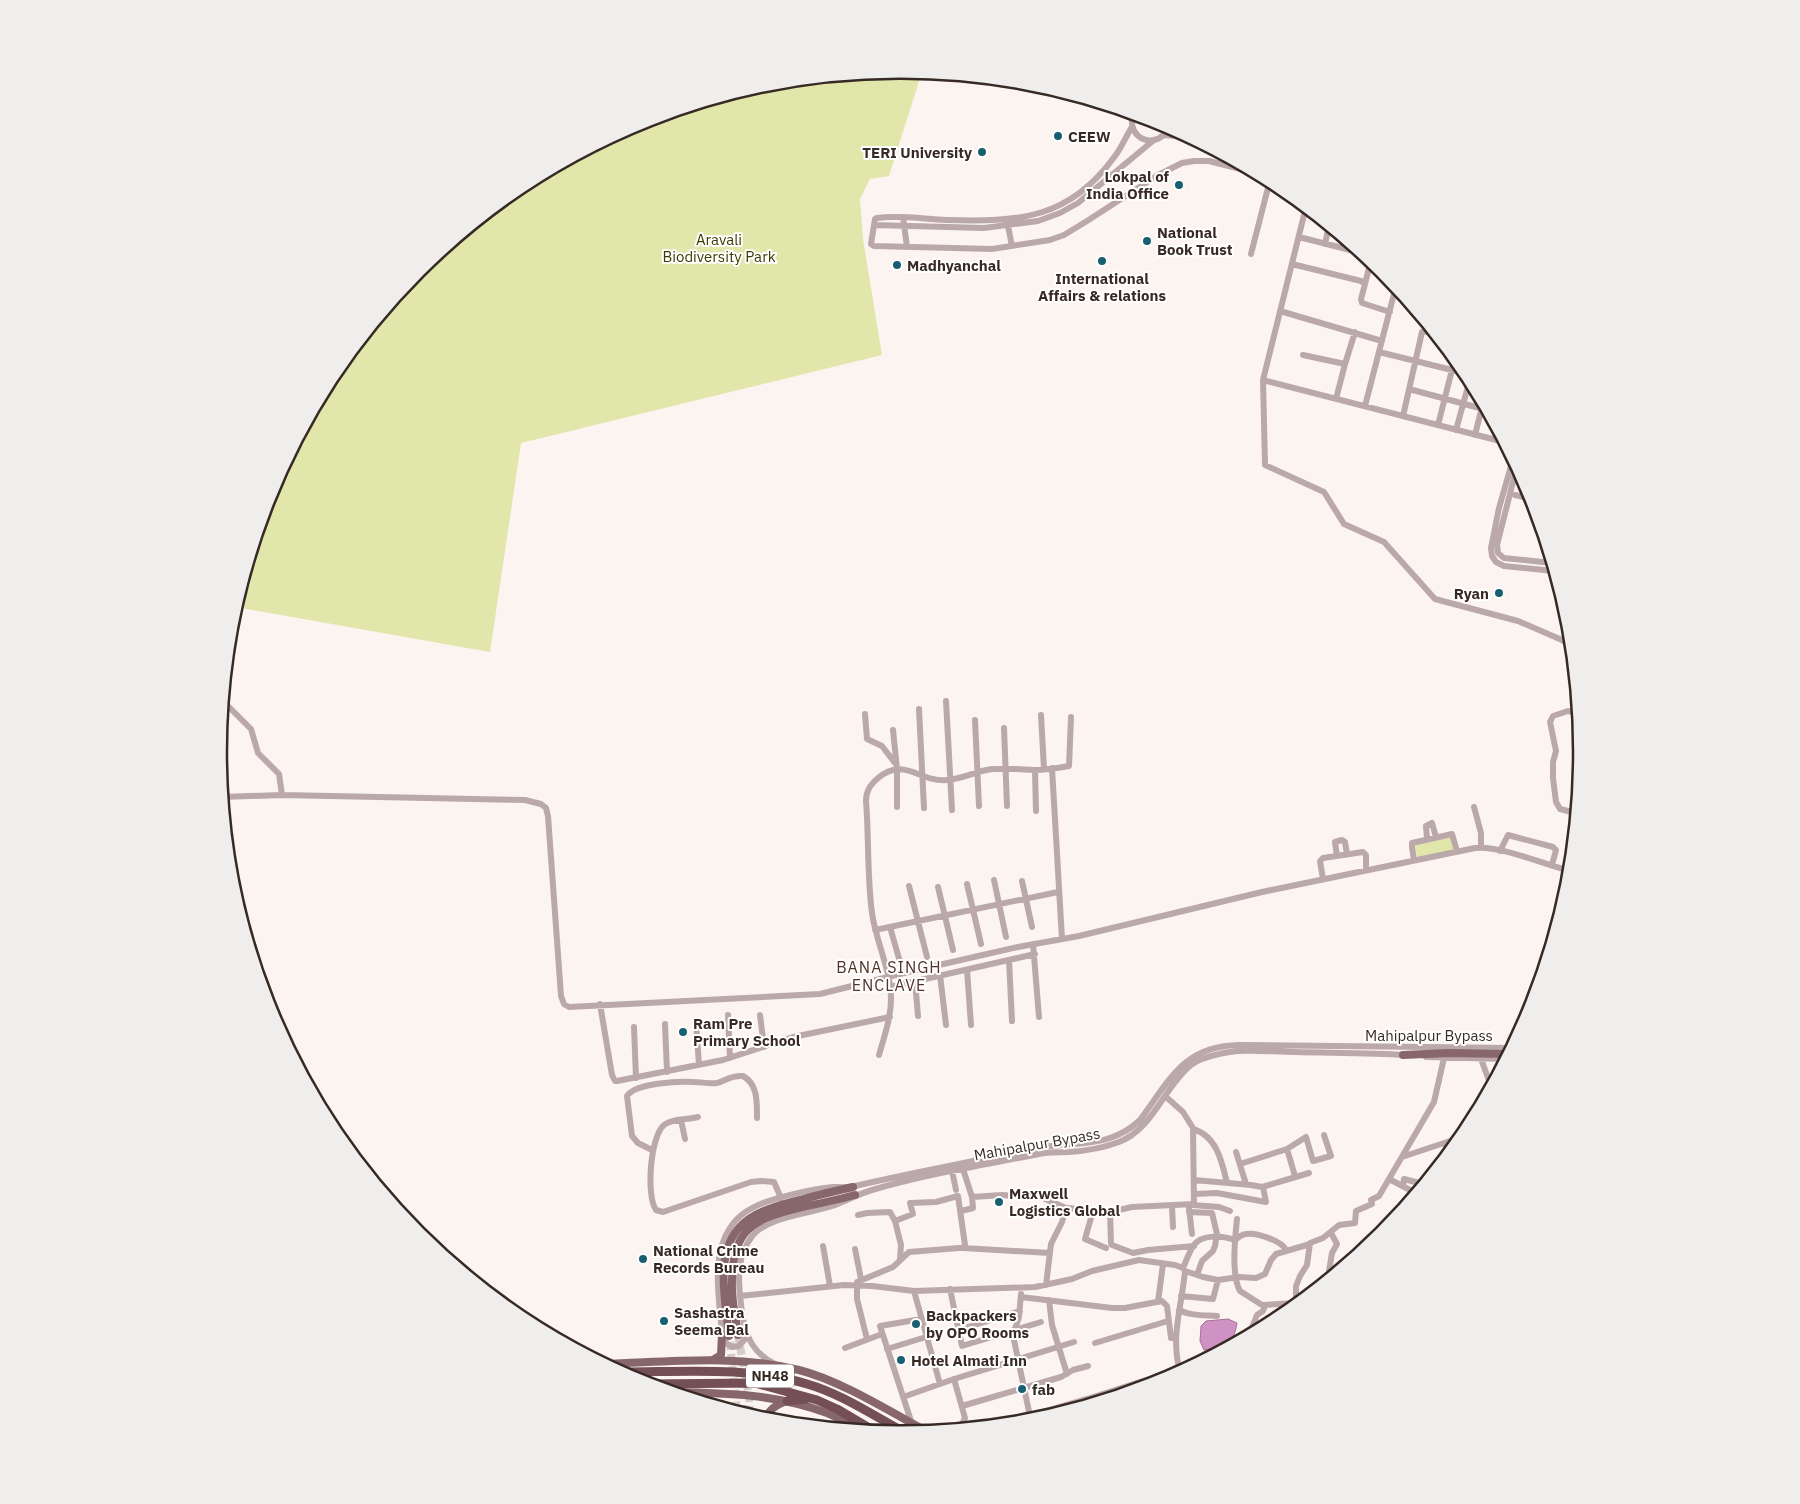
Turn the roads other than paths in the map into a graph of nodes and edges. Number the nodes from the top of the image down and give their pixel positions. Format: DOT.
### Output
graph roads {
  1 [pos="1133,120"];
  2 [pos="1132,127"];
  3 [pos="1164,135"];
  4 [pos="1170,135"];
  5 [pos="1154,140"];
  6 [pos="1234,167"];
  7 [pos="1268,188"];
  8 [pos="1305,214"];
  9 [pos="903,218"];
  10 [pos="874,225"];
  11 [pos="1008,226"];
  12 [pos="904,227"];
  13 [pos="1328,232"];
  14 [pos="1299,237"];
  15 [pos="1325,244"];
  16 [pos="1012,246"];
  17 [pos="907,247"];
  18 [pos="1348,250"];
  19 [pos="1252,254"];
  20 [pos="1292,264"];
  21 [pos="1368,269"];
  22 [pos="1365,284"];
  23 [pos="1394,295"];
  24 [pos="1280,311"];
  25 [pos="1390,312"];
  26 [pos="1355,332"];
  27 [pos="1426,332"];
  28 [pos="1382,342"];
  29 [pos="1379,352"];
  30 [pos="1303,355"];
  31 [pos="1415,361"];
  32 [pos="1345,364"];
  33 [pos="1453,368"];
  34 [pos="1452,371"];
  35 [pos="1455,372"];
  36 [pos="1263,380"];
  37 [pos="1467,389"];
  38 [pos="1409,390"];
  39 [pos="1336,399"];
  40 [pos="1444,400"];
  41 [pos="1463,404"];
  42 [pos="1365,406"];
  43 [pos="1477,406"];
  44 [pos="1482,413"];
  45 [pos="1403,416"];
  46 [pos="1438,425"];
  47 [pos="1456,430"];
  48 [pos="1475,435"];
  49 [pos="1497,440"];
  50 [pos="1510,468"];
  51 [pos="1514,476"];
  52 [pos="1515,495"];
  53 [pos="1523,497"];
  54 [pos="1495,555"];
  55 [pos="1545,559"];
  56 [pos="1547,566"];
  57 [pos="1545,570"];
  58 [pos="1563,641"];
  59 [pos="946,701"];
  60 [pos="228,706"];
  61 [pos="919,709"];
  62 [pos="1572,712"];
  63 [pos="866,714"];
  64 [pos="1041,715"];
  65 [pos="1071,716"];
  66 [pos="975,720"];
  67 [pos="1004,728"];
  68 [pos="892,730"];
  69 [pos="897,768"];
  70 [pos="1004,768"];
  71 [pos="1052,768"];
  72 [pos="1044,769"];
  73 [pos="1035,770"];
  74 [pos="977,771"];
  75 [pos="922,775"];
  76 [pos="950,780"];
  77 [pos="282,795"];
  78 [pos="228,797"];
  79 [pos="980,806"];
  80 [pos="1007,806"];
  81 [pos="897,807"];
  82 [pos="1474,807"];
  83 [pos="924,808"];
  84 [pos="952,810"];
  85 [pos="1036,811"];
  86 [pos="1570,812"];
  87 [pos="1436,837"];
  88 [pos="1427,838"];
  89 [pos="1481,847"];
  90 [pos="1457,851"];
  91 [pos="1500,851"];
  92 [pos="1347,854"];
  93 [pos="1337,856"];
  94 [pos="1414,860"];
  95 [pos="1552,866"];
  96 [pos="1562,869"];
  97 [pos="1366,870"];
  98 [pos="1323,879"];
  99 [pos="994,880"];
  100 [pos="1022,881"];
  101 [pos="967,884"];
  102 [pos="910,886"];
  103 [pos="938,887"];
  104 [pos="1058,892"];
  105 [pos="1026,898"];
  106 [pos="999,904"];
  107 [pos="972,909"];
  108 [pos="944,915"];
  109 [pos="917,921"];
  110 [pos="890,927"];
  111 [pos="1032,927"];
  112 [pos="875,930"];
  113 [pos="1006,937"];
  114 [pos="1062,939"];
  115 [pos="980,944"];
  116 [pos="1033,944"];
  117 [pos="953,950"];
  118 [pos="1034,954"];
  119 [pos="927,958"];
  120 [pos="1009,960"];
  121 [pos="900,962"];
  122 [pos="967,970"];
  123 [pos="940,975"];
  124 [pos="888,976"];
  125 [pos="915,981"];
  126 [pos="890,987"];
  127 [pos="600,1004"];
  128 [pos="728,1015"];
  129 [pos="760,1015"];
  130 [pos="918,1016"];
  131 [pos="1039,1016"];
  132 [pos="890,1017"];
  133 [pos="1012,1021"];
  134 [pos="696,1022"];
  135 [pos="664,1024"];
  136 [pos="946,1025"];
  137 [pos="971,1025"];
  138 [pos="634,1027"];
  139 [pos="764,1047"];
  140 [pos="1505,1048"];
  141 [pos="1502,1054"];
  142 [pos="879,1055"];
  143 [pos="1403,1055"];
  144 [pos="730,1058"];
  145 [pos="1444,1058"];
  146 [pos="1481,1059"];
  147 [pos="1499,1059"];
  148 [pos="699,1065"];
  149 [pos="667,1072"];
  150 [pos="636,1078"];
  151 [pos="1488,1079"];
  152 [pos="1165,1096"];
  153 [pos="698,1117"];
  154 [pos="757,1118"];
  155 [pos="681,1120"];
  156 [pos="1194,1129"];
  157 [pos="1324,1136"];
  158 [pos="684,1139"];
  159 [pos="1449,1142"];
  160 [pos="1445,1143"];
  161 [pos="1287,1149"];
  162 [pos="652,1150"];
  163 [pos="1236,1152"];
  164 [pos="1402,1157"];
  165 [pos="1240,1164"];
  166 [pos="963,1169"];
  167 [pos="952,1171"];
  168 [pos="1309,1173"];
  169 [pos="1295,1176"];
  170 [pos="1389,1179"];
  171 [pos="1194,1180"];
  172 [pos="1417,1182"];
  173 [pos="1227,1183"];
  174 [pos="1246,1184"];
  175 [pos="1402,1186"];
  176 [pos="853,1187"];
  177 [pos="1263,1187"];
  178 [pos="956,1190"];
  179 [pos="1411,1190"];
  180 [pos="1194,1194"];
  181 [pos="855,1195"];
  182 [pos="972,1197"];
  183 [pos="781,1198"];
  184 [pos="1172,1206"];
  185 [pos="1190,1207"];
  186 [pos="1067,1208"];
  187 [pos="961,1211"];
  188 [pos="1093,1211"];
  189 [pos="1230,1211"];
  190 [pos="1110,1212"];
  191 [pos="858,1215"];
  192 [pos="1237,1219"];
  193 [pos="895,1221"];
  194 [pos="1173,1227"];
  195 [pos="1331,1233"];
  196 [pos="1192,1234"];
  197 [pos="1216,1236"];
  198 [pos="1234,1240"];
  199 [pos="1310,1244"];
  200 [pos="823,1246"];
  201 [pos="1194,1246"];
  202 [pos="964,1248"];
  203 [pos="1106,1248"];
  204 [pos="855,1249"];
  205 [pos="1286,1250"];
  206 [pos="1050,1253"];
  207 [pos="1130,1253"];
  208 [pos="1139,1253"];
  209 [pos="900,1260"];
  210 [pos="1139,1260"];
  211 [pos="1128,1262"];
  212 [pos="1163,1264"];
  213 [pos="1184,1270"];
  214 [pos="1329,1270"];
  215 [pos="1197,1275"];
  216 [pos="1235,1277"];
  217 [pos="861,1279"];
  218 [pos="1218,1280"];
  219 [pos="856,1285"];
  220 [pos="1046,1285"];
  221 [pos="830,1286"];
  222 [pos="1021,1288"];
  223 [pos="950,1289"];
  224 [pos="914,1291"];
  225 [pos="740,1296"];
  226 [pos="1182,1296"];
  227 [pos="1296,1296"];
  228 [pos="1021,1297"];
  229 [pos="1048,1300"];
  230 [pos="1158,1302"];
  231 [pos="1284,1305"];
  232 [pos="1265,1306"];
  233 [pos="1179,1310"];
  234 [pos="1020,1312"];
  235 [pos="1218,1316"];
  236 [pos="921,1319"];
  237 [pos="1168,1321"];
  238 [pos="1042,1322"];
  239 [pos="1253,1325"];
  240 [pos="958,1330"];
  241 [pos="1014,1330"];
  242 [pos="742,1333"];
  243 [pos="882,1334"];
  244 [pos="726,1336"];
  245 [pos="926,1337"];
  246 [pos="1176,1338"];
  247 [pos="868,1339"];
  248 [pos="1074,1342"];
  249 [pos="1096,1343"];
  250 [pos="1058,1346"];
  251 [pos="845,1348"];
  252 [pos="887,1349"];
  253 [pos="713,1360"];
  254 [pos="1018,1360"];
  255 [pos="619,1363"];
  256 [pos="776,1365"];
  257 [pos="1179,1365"];
  258 [pos="1088,1366"];
  259 [pos="638,1372"];
  260 [pos="1067,1374"];
  261 [pos="954,1379"];
  262 [pos="668,1384"];
  263 [pos="940,1384"];
  264 [pos="1024,1388"];
  265 [pos="693,1392"];
  266 [pos="717,1393"];
  267 [pos="705,1396"];
  268 [pos="903,1397"];
  269 [pos="812,1398"];
  270 [pos="787,1401"];
  271 [pos="962,1406"];
  272 [pos="769,1412"];
  273 [pos="1029,1412"];
  274 [pos="965,1422"];
  275 [pos="845,1423"];
  276 [pos="863,1424"];
  277 [pos="912,1424"];
  278 [pos="890,1425"];
  1 -- 2 [label="street"];
  2 -- 5 [label="street"];
  2 -- 9 [label="street"];
  3 -- 4 [label="street"];
  3 -- 5 [label="street"];
  5 -- 11 [label="street"];
  6 -- 16 [label="street"];
  7 -- 19 [label="street"];
  8 -- 14 [label="street"];
  9 -- 10 [label="street"];
  9 -- 12 [label="street"];
  10 -- 12 [label="street"];
  10 -- 17 [label="street"];
  11 -- 12 [label="street"];
  11 -- 16 [label="street"];
  12 -- 17 [label="street"];
  13 -- 15 [label="street"];
  14 -- 15 [label="street"];
  14 -- 20 [label="street"];
  15 -- 18 [label="street"];
  16 -- 17 [label="street"];
  20 -- 22 [label="street"];
  20 -- 24 [label="street"];
  21 -- 22 [label="street"];
  22 -- 25 [label="street"];
  23 -- 25 [label="street"];
  24 -- 26 [label="street"];
  24 -- 36 [label="street"];
  25 -- 28 [label="street"];
  26 -- 28 [label="street"];
  26 -- 32 [label="street"];
  27 -- 31 [label="street"];
  28 -- 29 [label="street"];
  29 -- 31 [label="street"];
  29 -- 42 [label="street"];
  30 -- 32 [label="street"];
  31 -- 34 [label="street"];
  31 -- 38 [label="street"];
  32 -- 39 [label="street"];
  33 -- 34 [label="street"];
  34 -- 35 [label="street"];
  34 -- 40 [label="street"];
  36 -- 39 [label="street"];
  36 -- 58 [label="street"];
  37 -- 41 [label="street"];
  38 -- 40 [label="street"];
  38 -- 45 [label="street"];
  39 -- 42 [label="street"];
  40 -- 41 [label="street"];
  40 -- 46 [label="street"];
  41 -- 43 [label="street"];
  41 -- 47 [label="street"];
  42 -- 45 [label="street"];
  44 -- 48 [label="street"];
  45 -- 46 [label="street"];
  46 -- 47 [label="street"];
  47 -- 48 [label="street"];
  48 -- 49 [label="street"];
  50 -- 54 [label="street"];
  51 -- 54 [label="street"];
  52 -- 53 [label="street"];
  54 -- 55 [label="street"];
  54 -- 57 [label="street"];
  56 -- 57 [label="street"];
  59 -- 76 [label="street"];
  60 -- 77 [label="street"];
  61 -- 75 [label="street"];
  62 -- 86 [label="street"];
  63 -- 69 [label="street"];
  64 -- 72 [label="street"];
  65 -- 71 [label="street"];
  66 -- 74 [label="street"];
  67 -- 70 [label="street"];
  68 -- 69 [label="street"];
  69 -- 75 [label="street"];
  69 -- 81 [label="street"];
  69 -- 112 [label="street"];
  70 -- 73 [label="street"];
  70 -- 74 [label="street"];
  70 -- 80 [label="street"];
  71 -- 72 [label="street"];
  71 -- 104 [label="street"];
  72 -- 73 [label="street"];
  73 -- 85 [label="street"];
  74 -- 76 [label="street"];
  74 -- 79 [label="street"];
  75 -- 76 [label="street"];
  75 -- 83 [label="street"];
  76 -- 84 [label="street"];
  77 -- 78 [label="street"];
  77 -- 127 [label="street"];
  82 -- 89 [label="street"];
  87 -- 88 [label="street"];
  87 -- 88 [label="street"];
  87 -- 90 [label="street"];
  88 -- 94 [label="street"];
  89 -- 90 [label="street"];
  89 -- 91 [label="street"];
  90 -- 94 [label="street"];
  91 -- 95 [label="street"];
  91 -- 95 [label="street"];
  92 -- 93 [label="street"];
  92 -- 93 [label="street"];
  92 -- 97 [label="street"];
  93 -- 98 [label="street"];
  94 -- 97 [label="street"];
  95 -- 96 [label="street"];
  97 -- 98 [label="street"];
  98 -- 114 [label="street"];
  99 -- 106 [label="street"];
  100 -- 105 [label="street"];
  101 -- 107 [label="street"];
  102 -- 109 [label="street"];
  103 -- 108 [label="street"];
  104 -- 105 [label="street"];
  104 -- 114 [label="street"];
  105 -- 106 [label="street"];
  105 -- 111 [label="street"];
  106 -- 107 [label="street"];
  106 -- 113 [label="street"];
  107 -- 108 [label="street"];
  107 -- 115 [label="street"];
  108 -- 109 [label="street"];
  108 -- 117 [label="street"];
  109 -- 110 [label="street"];
  109 -- 119 [label="street"];
  110 -- 112 [label="street"];
  110 -- 121 [label="street"];
  112 -- 124 [label="street"];
  114 -- 116 [label="street"];
  116 -- 118 [label="street"];
  116 -- 124 [label="street"];
  118 -- 120 [label="street"];
  118 -- 131 [label="street"];
  120 -- 122 [label="street"];
  120 -- 133 [label="street"];
  122 -- 123 [label="street"];
  122 -- 137 [label="street"];
  123 -- 125 [label="street"];
  123 -- 136 [label="street"];
  124 -- 126 [label="street"];
  124 -- 127 [label="street"];
  125 -- 126 [label="street"];
  125 -- 130 [label="street"];
  126 -- 132 [label="street"];
  127 -- 150 [label="street"];
  128 -- 144 [label="street"];
  129 -- 139 [label="street"];
  132 -- 139 [label="street"];
  132 -- 142 [label="street"];
  134 -- 148 [label="street"];
  135 -- 149 [label="street"];
  138 -- 150 [label="street"];
  139 -- 144 [label="street"];
  140 -- 176 [label="street, Mahipalpur Bypass"];
  141 -- 143 [label="main road"];
  143 -- 145 [label="street, Mahipalpur Bypass"];
  143 -- 152 [label="street, Mahipalpur Bypass"];
  144 -- 148 [label="street"];
  145 -- 146 [label="street, Mahipalpur Bypass"];
  145 -- 164 [label="street"];
  146 -- 147 [label="street, Mahipalpur Bypass"];
  146 -- 151 [label="street"];
  148 -- 149 [label="street"];
  149 -- 150 [label="street"];
  152 -- 156 [label="street"];
  152 -- 166 [label="street, Mahipalpur Bypass"];
  153 -- 155 [label="street"];
  154 -- 162 [label="street"];
  155 -- 158 [label="street"];
  155 -- 162 [label="street"];
  156 -- 171 [label="street"];
  156 -- 173 [label="street"];
  157 -- 161 [label="street"];
  159 -- 160 [label="street"];
  160 -- 164 [label="street"];
  161 -- 165 [label="street"];
  161 -- 169 [label="street"];
  162 -- 183 [label="street"];
  163 -- 165 [label="street"];
  164 -- 170 [label="street"];
  165 -- 174 [label="street"];
  166 -- 167 [label="street, Mahipalpur Bypass"];
  166 -- 182 [label="street"];
  167 -- 178 [label="street"];
  167 -- 181 [label="street, Mahipalpur Bypass"];
  168 -- 169 [label="street"];
  169 -- 177 [label="street"];
  170 -- 175 [label="street"];
  170 -- 195 [label="street"];
  171 -- 173 [label="street"];
  171 -- 180 [label="street"];
  172 -- 175 [label="street"];
  173 -- 174 [label="street"];
  174 -- 177 [label="street"];
  175 -- 179 [label="street"];
  176 -- 183 [label="street, Mahipalpur Bypass"];
  176 -- 244 [label="main road"];
  177 -- 180 [label="street"];
  180 -- 185 [label="street"];
  181 -- 225 [label="street, Mahipalpur Bypass"];
  181 -- 242 [label="main road"];
  182 -- 186 [label="street"];
  182 -- 187 [label="street"];
  183 -- 244 [label="street, Mahipalpur Bypass"];
  184 -- 185 [label="street"];
  184 -- 190 [label="street"];
  184 -- 194 [label="street"];
  185 -- 189 [label="street"];
  185 -- 196 [label="street"];
  185 -- 197 [label="street"];
  186 -- 188 [label="street"];
  186 -- 206 [label="street"];
  187 -- 193 [label="street"];
  187 -- 202 [label="street"];
  188 -- 190 [label="street"];
  188 -- 203 [label="street"];
  190 -- 207 [label="street"];
  191 -- 193 [label="street"];
  192 -- 198 [label="street"];
  193 -- 209 [label="street"];
  195 -- 199 [label="street"];
  195 -- 214 [label="street"];
  197 -- 198 [label="street"];
  197 -- 201 [label="street"];
  197 -- 215 [label="street"];
  198 -- 205 [label="street"];
  198 -- 216 [label="street"];
  199 -- 205 [label="street"];
  199 -- 227 [label="street"];
  200 -- 221 [label="street"];
  201 -- 208 [label="street"];
  201 -- 213 [label="street"];
  202 -- 206 [label="street"];
  202 -- 209 [label="street"];
  204 -- 217 [label="street"];
  205 -- 216 [label="street"];
  206 -- 220 [label="street"];
  207 -- 208 [label="street"];
  207 -- 211 [label="street"];
  208 -- 210 [label="street"];
  209 -- 217 [label="street"];
  210 -- 211 [label="street"];
  210 -- 212 [label="street"];
  211 -- 220 [label="street"];
  212 -- 213 [label="street"];
  212 -- 230 [label="street"];
  213 -- 215 [label="street"];
  213 -- 226 [label="street"];
  215 -- 218 [label="street"];
  216 -- 218 [label="street"];
  216 -- 232 [label="street"];
  217 -- 219 [label="street"];
  218 -- 226 [label="street"];
  219 -- 221 [label="street"];
  219 -- 224 [label="street"];
  219 -- 247 [label="street"];
  220 -- 222 [label="street"];
  221 -- 225 [label="street"];
  222 -- 223 [label="street"];
  222 -- 228 [label="street"];
  223 -- 224 [label="street"];
  223 -- 240 [label="street"];
  224 -- 236 [label="street"];
  225 -- 242 [label="street, Mahipalpur Bypass"];
  226 -- 233 [label="street"];
  228 -- 229 [label="street"];
  228 -- 234 [label="street"];
  229 -- 230 [label="street"];
  229 -- 250 [label="street"];
  230 -- 237 [label="street"];
  231 -- 232 [label="street"];
  232 -- 239 [label="street"];
  233 -- 235 [label="street"];
  233 -- 246 [label="street"];
  234 -- 240 [label="street"];
  234 -- 241 [label="street"];
  236 -- 243 [label="street"];
  236 -- 245 [label="street"];
  237 -- 246 [label="street"];
  237 -- 249 [label="street"];
  238 -- 241 [label="street"];
  240 -- 241 [label="street"];
  241 -- 254 [label="street"];
  242 -- 244 [label="street"];
  242 -- 256 [label="street, Mahipalpur Bypass"];
  243 -- 247 [label="street"];
  243 -- 252 [label="street"];
  244 -- 253 [label="main road"];
  245 -- 252 [label="street"];
  245 -- 263 [label="street"];
  246 -- 257 [label="street"];
  247 -- 251 [label="street"];
  248 -- 250 [label="street"];
  250 -- 254 [label="street"];
  250 -- 260 [label="street"];
  252 -- 268 [label="street"];
  253 -- 255 [label="main road"];
  253 -- 256 [label="main road"];
  254 -- 261 [label="street"];
  254 -- 264 [label="street"];
  256 -- 277 [label="main road"];
  258 -- 260 [label="street"];
  259 -- 278 [label="highway, NH48"];
  260 -- 264 [label="street"];
  261 -- 263 [label="street"];
  261 -- 271 [label="street"];
  262 -- 269 [label="highway, NH48"];
  263 -- 268 [label="street"];
  264 -- 271 [label="street"];
  264 -- 273 [label="street"];
  265 -- 266 [label="main road"];
  266 -- 267 [label="main road"];
  266 -- 270 [label="main road"];
  268 -- 277 [label="street"];
  269 -- 270 [label="highway"];
  269 -- 276 [label="highway, NH48"];
  270 -- 272 [label="main road"];
  270 -- 275 [label="main road"];
  271 -- 274 [label="street"];
}
